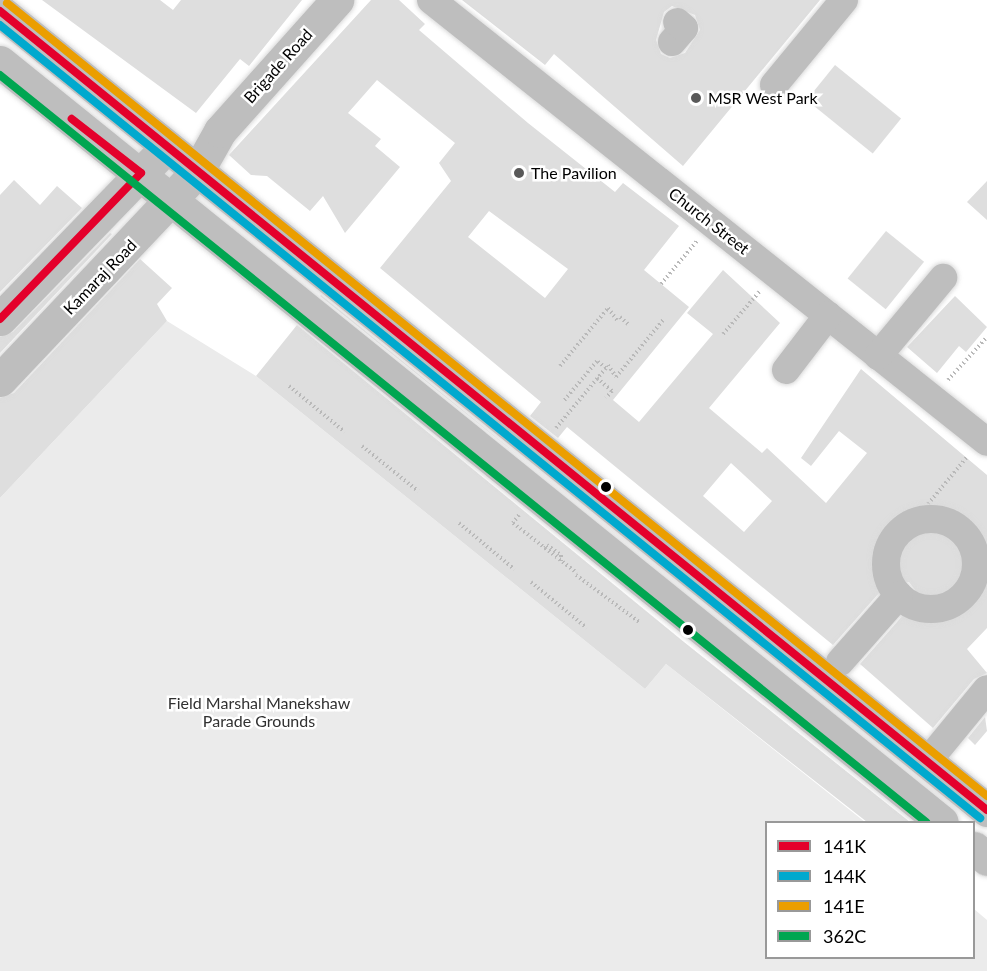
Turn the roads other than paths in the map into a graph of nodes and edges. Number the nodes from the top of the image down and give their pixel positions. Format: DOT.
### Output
graph roads {
  1 [pos="337,0"];
  2 [pos="431,0"];
  3 [pos="844,0"];
  4 [pos="0,12"];
  5 [pos="0,62"];
  6 [pos="774,85"];
  7 [pos="220,132"];
  8 [pos="167,147"];
  9 [pos="197,172"];
  10 [pos="141,173"];
  11 [pos="172,200"];
  12 [pos="943,278"];
  13 [pos="828,315"];
  14 [pos="0,319"];
  15 [pos="878,356"];
  16 [pos="786,370"];
  17 [pos="0,380"];
  18 [pos="985,440"];
  19 [pos="981,566"];
  20 [pos="899,595"];
  21 [pos="840,662"];
  22 [pos="987,689"];
  23 [pos="927,762"];
  24 [pos="987,810"];
  25 [pos="941,821"];
  26 [pos="975,849"];
  27 [pos="987,859"];
  1 -- 7 [label="main road, Brigade Road"];
  2 -- 13 [label="street, Church Street"];
  3 -- 6 [label="street"];
  4 -- 8 [label="main road"];
  5 -- 10 [label="main road"];
  7 -- 8 [label="main road"];
  7 -- 9 [label="main road, Brigade Road"];
  8 -- 9 [label="main road"];
  8 -- 10 [label="main road"];
  9 -- 11 [label="main road, Kamaraj Road"];
  9 -- 23 [label="main road"];
  10 -- 11 [label="main road"];
  10 -- 14 [label="main road"];
  11 -- 17 [label="main road, Kamaraj Road"];
  11 -- 25 [label="main road"];
  12 -- 15 [label="street"];
  13 -- 15 [label="street, Church Street"];
  13 -- 16 [label="street"];
  15 -- 18 [label="street, Church Street"];
  19 -- 20 [label="street"];
  19 -- 20 [label="street"];
  20 -- 21 [label="street"];
  22 -- 23 [label="street"];
  23 -- 24 [label="main road"];
  26 -- 27 [label="main road"];
}
